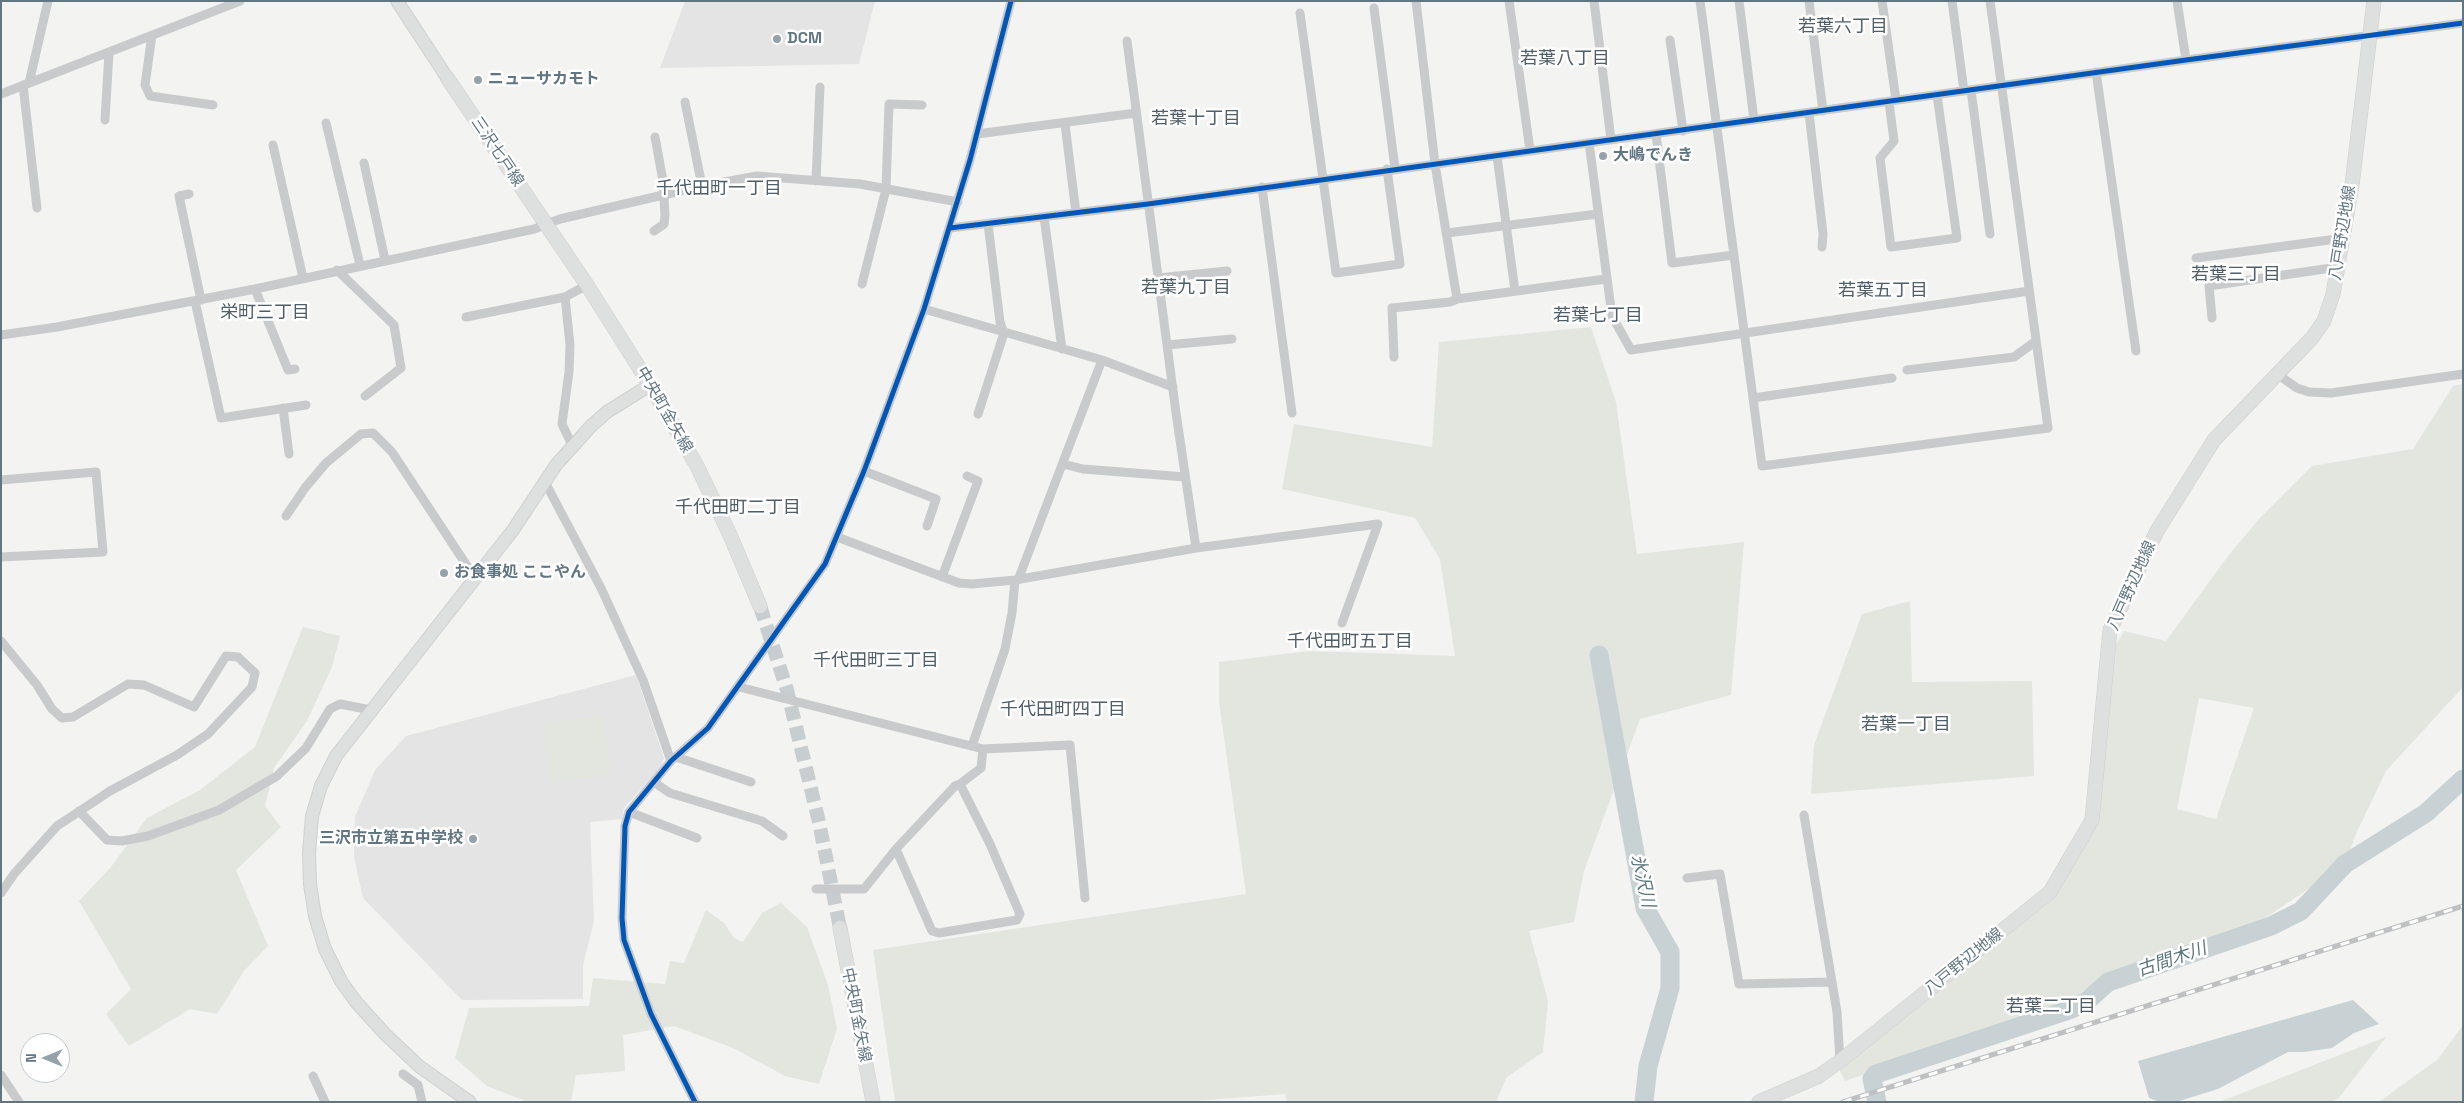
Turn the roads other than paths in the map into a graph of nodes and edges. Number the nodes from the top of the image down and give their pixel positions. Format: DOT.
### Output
graph roads {
  1 [pos="48,1"];
  2 [pos="240,1"];
  3 [pos="397,1"];
  4 [pos="1011,1"];
  5 [pos="1416,1"];
  6 [pos="1509,1"];
  7 [pos="1594,1"];
  8 [pos="1700,1"];
  9 [pos="1739,1"];
  10 [pos="1809,1"];
  11 [pos="1882,1"];
  12 [pos="1952,1"];
  13 [pos="1990,1"];
  14 [pos="2177,1"];
  15 [pos="2374,1"];
  16 [pos="1374,8"];
  17 [pos="1300,13"];
  18 [pos="2463,23"];
  19 [pos="152,35"];
  20 [pos="2370,36"];
  21 [pos="1670,40"];
  22 [pos="1127,41"];
  23 [pos="109,52"];
  24 [pos="2186,60"];
  25 [pos="2096,72"];
  26 [pos="448,79"];
  27 [pos="26,84"];
  28 [pos="2002,85"];
  29 [pos="820,87"];
  30 [pos="1967,90"];
  31 [pos="1,94"];
  32 [pos="1937,95"];
  33 [pos="1892,101"];
  34 [pos="685,102"];
  35 [pos="213,105"];
  36 [pos="922,105"];
  37 [pos="1823,111"];
  38 [pos="1136,114"];
  39 [pos="1809,114"];
  40 [pos="105,120"];
  41 [pos="1754,120"];
  42 [pos="326,124"];
  43 [pos="1065,124"];
  44 [pos="1716,126"];
  45 [pos="1683,131"];
  46 [pos="977,134"];
  47 [pos="1656,134"];
  48 [pos="655,137"];
  49 [pos="1610,140"];
  50 [pos="1589,144"];
  51 [pos="273,145"];
  52 [pos="1530,150"];
  53 [pos="1497,156"];
  54 [pos="364,163"];
  55 [pos="1435,164"];
  56 [pos="1391,169"];
  57 [pos="1323,179"];
  58 [pos="816,181"];
  59 [pos="702,186"];
  60 [pos="1262,187"];
  61 [pos="886,189"];
  62 [pos="189,194"];
  63 [pos="663,196"];
  64 [pos="958,202"];
  65 [pos="1148,204"];
  66 [pos="37,208"];
  67 [pos="1076,213"];
  68 [pos="1598,214"];
  69 [pos="1044,217"];
  70 [pos="988,224"];
  71 [pos="547,225"];
  72 [pos="1506,225"];
  73 [pos="950,228"];
  74 [pos="654,231"];
  75 [pos="1447,233"];
  76 [pos="1990,234"];
  77 [pos="2344,238"];
  78 [pos="1822,247"];
  79 [pos="1734,255"];
  80 [pos="2196,258"];
  81 [pos="385,260"];
  82 [pos="360,266"];
  83 [pos="2338,267"];
  84 [pos="337,270"];
  85 [pos="1227,271"];
  86 [pos="303,278"];
  87 [pos="1158,278"];
  88 [pos="1606,279"];
  89 [pos="862,284"];
  90 [pos="587,285"];
  91 [pos="255,289"];
  92 [pos="1515,291"];
  93 [pos="2029,291"];
  94 [pos="565,297"];
  95 [pos="1457,299"];
  96 [pos="198,301"];
  97 [pos="924,309"];
  98 [pos="466,317"];
  99 [pos="2212,318"];
  100 [pos="1004,333"];
  101 [pos="1745,333"];
  102 [pos="1,334"];
  103 [pos="1232,339"];
  104 [pos="2036,341"];
  105 [pos="1167,346"];
  106 [pos="1062,349"];
  107 [pos="2136,351"];
  108 [pos="1394,357"];
  109 [pos="1102,360"];
  110 [pos="296,369"];
  111 [pos="1907,370"];
  112 [pos="2277,374"];
  113 [pos="2463,374"];
  114 [pos="1892,378"];
  115 [pos="650,385"];
  116 [pos="1173,387"];
  117 [pos="365,396"];
  118 [pos="1753,398"];
  119 [pos="306,405"];
  120 [pos="282,408"];
  121 [pos="1292,413"];
  122 [pos="978,414"];
  123 [pos="572,445"];
  124 [pos="289,454"];
  125 [pos="1063,464"];
  126 [pos="864,471"];
  127 [pos="967,476"];
  128 [pos="1185,477"];
  129 [pos="1,480"];
  130 [pos="545,482"];
  131 [pos="286,516"];
  132 [pos="927,526"];
  133 [pos="837,537"];
  134 [pos="1196,548"];
  135 [pos="1,557"];
  136 [pos="942,577"];
  137 [pos="475,578"];
  138 [pos="1016,580"];
  139 [pos="760,606"];
  140 [pos="1342,624"];
  141 [pos="1,641"];
  142 [pos="739,687"];
  143 [pos="371,710"];
  144 [pos="972,746"];
  145 [pos="983,749"];
  146 [pos="673,759"];
  147 [pos="654,780"];
  148 [pos="751,782"];
  149 [pos="960,784"];
  150 [pos="79,811"];
  151 [pos="629,812"];
  152 [pos="1804,815"];
  153 [pos="783,836"];
  154 [pos="697,838"];
  155 [pos="896,849"];
  156 [pos="1687,878"];
  157 [pos="816,889"];
  158 [pos="1,893"];
  159 [pos="1085,898"];
  160 [pos="840,928"];
  161 [pos="1832,982"];
  162 [pos="1840,1061"];
  163 [pos="403,1074"];
  164 [pos="1,1075"];
  165 [pos="314,1076"];
  166 [pos="19,1102"];
  167 [pos="325,1102"];
  168 [pos="422,1102"];
  169 [pos="470,1102"];
  170 [pos="695,1102"];
  171 [pos="873,1102"];
  172 [pos="1759,1102"];
  1 -- 27 [label="street"];
  2 -- 19 [label="street"];
  3 -- 26 [label="street"];
  4 -- 46 [label="street"];
  5 -- 55 [label="street"];
  6 -- 52 [label="street"];
  7 -- 49 [label="street"];
  8 -- 44 [label="street"];
  9 -- 41 [label="street"];
  10 -- 37 [label="street"];
  11 -- 33 [label="street"];
  12 -- 30 [label="street"];
  13 -- 28 [label="street"];
  14 -- 24 [label="street"];
  15 -- 20 [label="main road, 八戸野辺地線"];
  16 -- 56 [label="street"];
  17 -- 57 [label="street"];
  18 -- 20 [label="street"];
  19 -- 23 [label="street"];
  19 -- 35 [label="street"];
  20 -- 24 [label="street"];
  20 -- 77 [label="main road, 八戸野辺地線"];
  21 -- 45 [label="street"];
  22 -- 38 [label="street"];
  23 -- 27 [label="street"];
  23 -- 40 [label="street"];
  24 -- 25 [label="street"];
  25 -- 28 [label="street"];
  25 -- 107 [label="street"];
  26 -- 71 [label="main road, 三沢七戸線"];
  27 -- 31 [label="street"];
  27 -- 66 [label="street"];
  28 -- 30 [label="street"];
  28 -- 93 [label="street"];
  29 -- 58 [label="street"];
  30 -- 32 [label="street"];
  30 -- 76 [label="street"];
  32 -- 33 [label="street"];
  32 -- 33 [label="street"];
  33 -- 37 [label="street"];
  34 -- 59 [label="street"];
  36 -- 61 [label="street"];
  37 -- 39 [label="street"];
  38 -- 43 [label="street"];
  38 -- 65 [label="street"];
  39 -- 41 [label="street"];
  39 -- 78 [label="street"];
  41 -- 44 [label="street"];
  42 -- 82 [label="street"];
  43 -- 46 [label="street"];
  43 -- 67 [label="street"];
  44 -- 45 [label="street"];
  44 -- 79 [label="street"];
  45 -- 47 [label="street"];
  46 -- 64 [label="street"];
  47 -- 49 [label="street"];
  47 -- 79 [label="street"];
  48 -- 63 [label="street"];
  49 -- 50 [label="street"];
  50 -- 52 [label="street"];
  50 -- 68 [label="street"];
  51 -- 86 [label="street"];
  52 -- 53 [label="street"];
  53 -- 55 [label="street"];
  53 -- 72 [label="street"];
  54 -- 81 [label="street"];
  55 -- 56 [label="street"];
  55 -- 75 [label="street"];
  56 -- 57 [label="street"];
  56 -- 57 [label="street"];
  57 -- 60 [label="street"];
  58 -- 59 [label="street"];
  58 -- 61 [label="street"];
  59 -- 63 [label="street"];
  60 -- 65 [label="street"];
  60 -- 121 [label="street"];
  61 -- 64 [label="street"];
  61 -- 89 [label="street"];
  62 -- 96 [label="street"];
  63 -- 71 [label="street"];
  63 -- 74 [label="street"];
  64 -- 73 [label="street"];
  65 -- 67 [label="street"];
  65 -- 87 [label="street"];
  67 -- 69 [label="street"];
  68 -- 72 [label="street"];
  68 -- 88 [label="street"];
  69 -- 70 [label="street"];
  69 -- 106 [label="street"];
  70 -- 73 [label="street"];
  70 -- 100 [label="street"];
  71 -- 81 [label="street"];
  71 -- 90 [label="main road, 中央町金矢線"];
  72 -- 75 [label="street"];
  72 -- 92 [label="street"];
  73 -- 97 [label="street"];
  75 -- 95 [label="street"];
  77 -- 80 [label="street"];
  77 -- 83 [label="main road, 八戸野辺地線"];
  79 -- 101 [label="street"];
  81 -- 82 [label="street"];
  82 -- 84 [label="street"];
  83 -- 99 [label="street"];
  83 -- 112 [label="main road, 八戸野辺地線"];
  84 -- 86 [label="street"];
  84 -- 117 [label="street"];
  85 -- 87 [label="street"];
  86 -- 91 [label="street"];
  87 -- 105 [label="street"];
  88 -- 92 [label="street"];
  88 -- 101 [label="street"];
  90 -- 94 [label="street"];
  90 -- 115 [label="main road, 中央町金矢線"];
  91 -- 96 [label="street"];
  91 -- 110 [label="street"];
  92 -- 95 [label="street"];
  93 -- 101 [label="street"];
  93 -- 104 [label="street"];
  94 -- 98 [label="street"];
  94 -- 123 [label="street"];
  95 -- 108 [label="street"];
  96 -- 102 [label="street"];
  96 -- 120 [label="street"];
  97 -- 100 [label="street"];
  97 -- 126 [label="street"];
  100 -- 106 [label="street"];
  100 -- 122 [label="street"];
  101 -- 118 [label="street"];
  103 -- 105 [label="street"];
  104 -- 111 [label="street"];
  104 -- 118 [label="street"];
  105 -- 116 [label="street"];
  106 -- 109 [label="street"];
  109 -- 116 [label="street"];
  109 -- 125 [label="street"];
  112 -- 113 [label="street"];
  112 -- 162 [label="main road, 八戸野辺地線"];
  114 -- 118 [label="street"];
  115 -- 123 [label="street"];
  115 -- 139 [label="main road, 中央町金矢線"];
  116 -- 128 [label="street"];
  119 -- 120 [label="street"];
  120 -- 124 [label="street"];
  123 -- 130 [label="street"];
  125 -- 128 [label="street"];
  125 -- 138 [label="street"];
  126 -- 132 [label="street"];
  126 -- 133 [label="street"];
  127 -- 136 [label="street"];
  128 -- 134 [label="street"];
  129 -- 135 [label="street"];
  130 -- 137 [label="street"];
  130 -- 146 [label="street"];
  131 -- 137 [label="street"];
  133 -- 136 [label="street"];
  133 -- 142 [label="street"];
  134 -- 138 [label="street"];
  134 -- 140 [label="street"];
  136 -- 138 [label="street"];
  137 -- 143 [label="street"];
  138 -- 144 [label="street"];
  141 -- 150 [label="street"];
  142 -- 144 [label="street"];
  142 -- 146 [label="street"];
  143 -- 150 [label="street"];
  143 -- 169 [label="street"];
  144 -- 145 [label="street"];
  145 -- 149 [label="street"];
  145 -- 159 [label="street"];
  146 -- 147 [label="street"];
  146 -- 148 [label="street"];
  147 -- 151 [label="street"];
  147 -- 153 [label="street"];
  149 -- 155 [label="street"];
  149 -- 155 [label="street"];
  150 -- 158 [label="street"];
  151 -- 154 [label="street"];
  151 -- 170 [label="street"];
  152 -- 161 [label="street"];
  155 -- 157 [label="street"];
  156 -- 161 [label="street"];
  160 -- 171 [label="main road, 中央町金矢線"];
  161 -- 162 [label="street"];
  162 -- 172 [label="main road, 八戸野辺地線"];
  163 -- 168 [label="street"];
  164 -- 166 [label="street"];
  165 -- 167 [label="street"];
}
